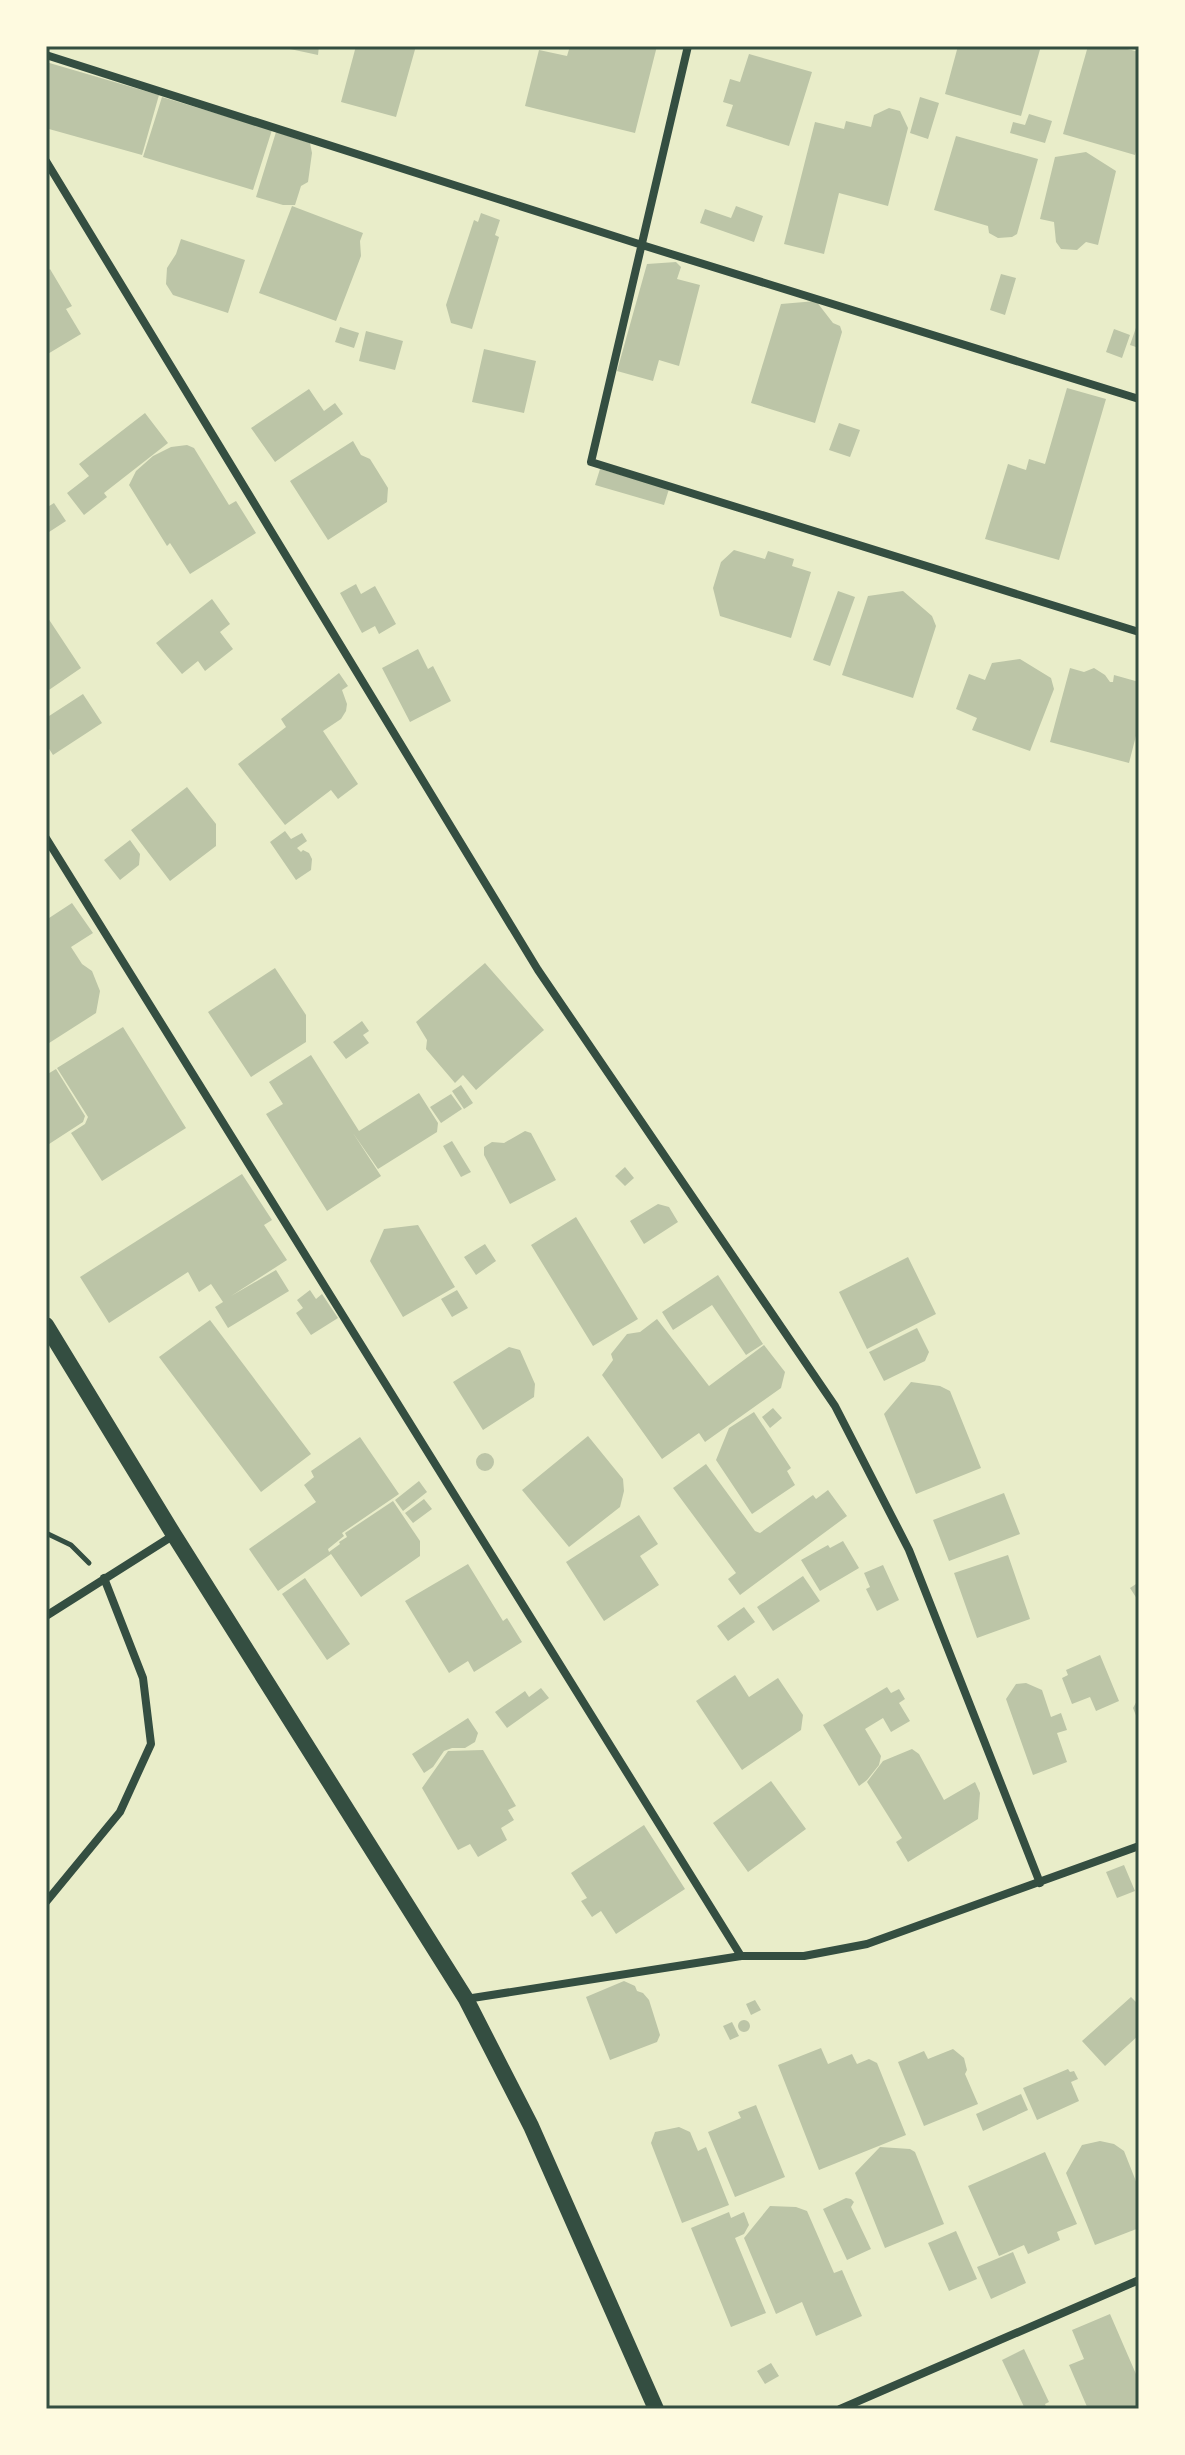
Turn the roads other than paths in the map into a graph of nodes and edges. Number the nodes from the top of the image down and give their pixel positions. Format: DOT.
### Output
graph roads {
  1 [pos="688,46"];
  2 [pos="46,55"];
  3 [pos="46,161"];
  4 [pos="642,245"];
  5 [pos="1139,399"];
  6 [pos="1139,632"];
  7 [pos="46,838"];
  8 [pos="46,1325"];
  9 [pos="174,1535"];
  10 [pos="104,1578"];
  11 [pos="46,1616"];
  12 [pos="1139,1846"];
  13 [pos="1040,1883"];
  14 [pos="46,1902"];
  15 [pos="741,1956"];
  16 [pos="466,1999"];
  17 [pos="1139,2280"];
  18 [pos="656,2409"];
  19 [pos="840,2409"];
  1 -- 4 [label="street"];
  2 -- 4 [label="street"];
  3 -- 13 [label="street"];
  4 -- 5 [label="street"];
  4 -- 6 [label="street"];
  7 -- 15 [label="street"];
  8 -- 9 [label="main road"];
  9 -- 10 [label="street"];
  9 -- 16 [label="main road"];
  10 -- 11 [label="street"];
  10 -- 14 [label="street"];
  12 -- 13 [label="street"];
  13 -- 15 [label="street"];
  15 -- 16 [label="street"];
  16 -- 18 [label="main road"];
  17 -- 19 [label="street"];
}
